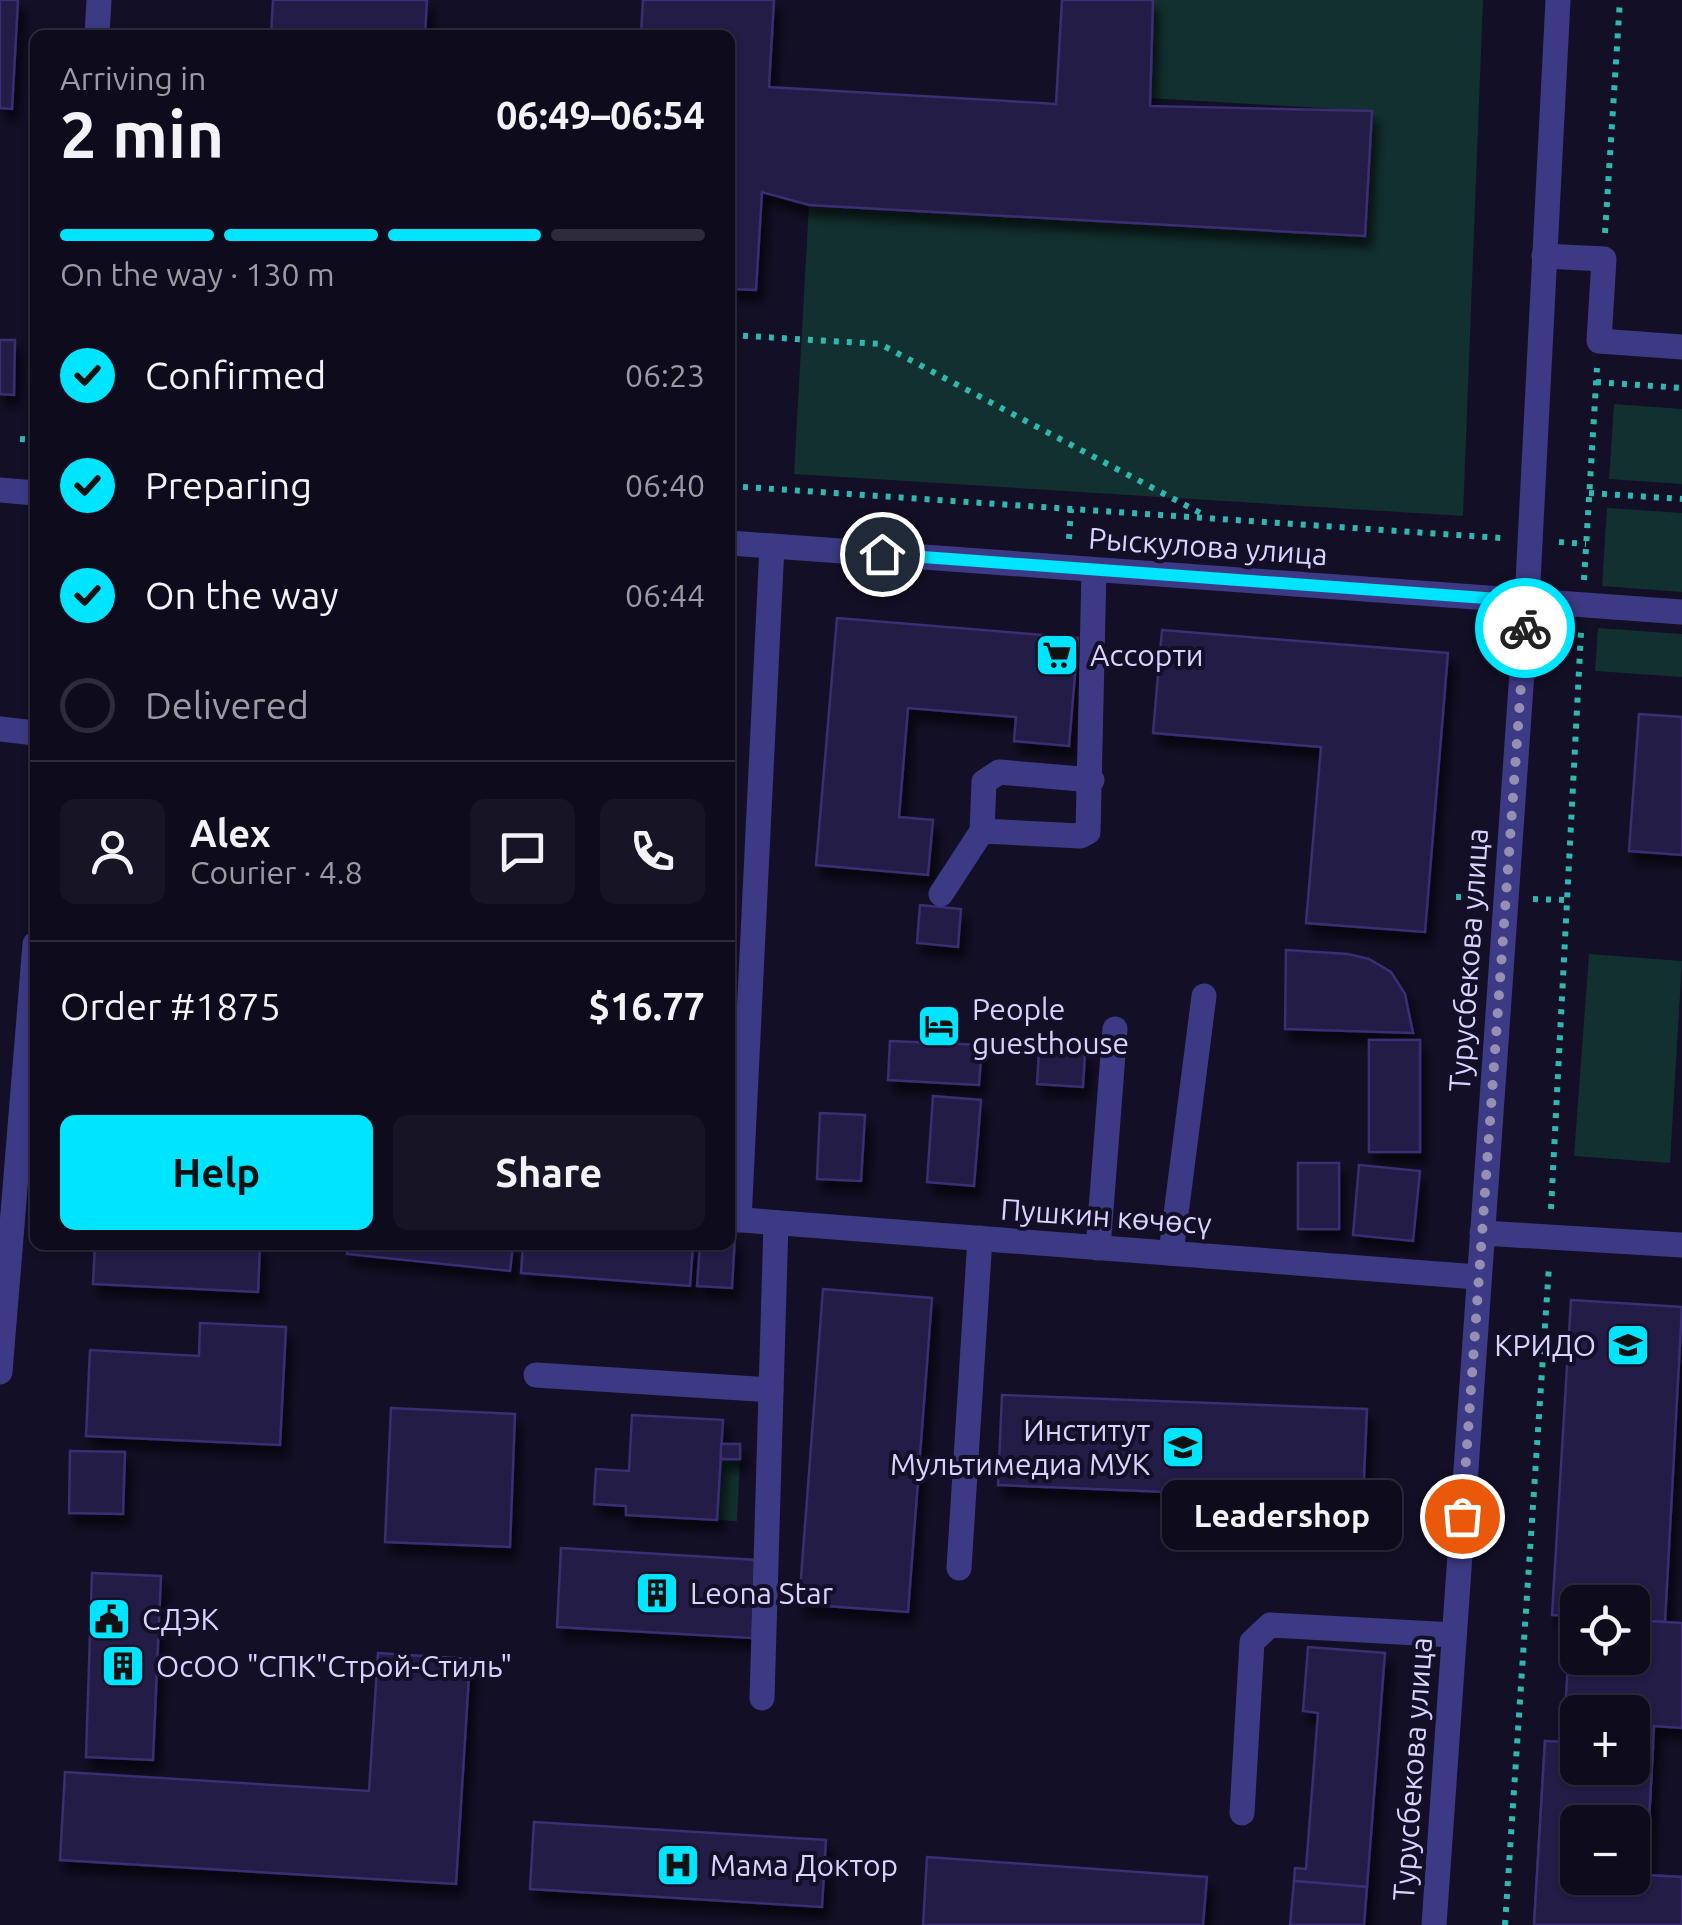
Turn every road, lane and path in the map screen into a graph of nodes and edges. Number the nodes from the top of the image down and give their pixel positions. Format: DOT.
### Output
graph roads {
  1 [pos="99,0"];
  2 [pos="1558,0"];
  3 [pos="1620,0"];
  4 [pos="97,30"];
  5 [pos="1544,256"];
  6 [pos="1604,259"];
  7 [pos="735,335"];
  8 [pos="1599,341"];
  9 [pos="1682,347"];
  10 [pos="1596,382"];
  11 [pos="1682,388"];
  12 [pos="20,439"];
  13 [pos="30,440"];
  14 [pos="735,486"];
  15 [pos="0,490"];
  16 [pos="1589,492"];
  17 [pos="30,493"];
  18 [pos="1682,499"];
  19 [pos="1209,518"];
  20 [pos="1530,540"];
  21 [pos="735,544"];
  22 [pos="1586,544"];
  23 [pos="772,546"];
  24 [pos="1094,570"];
  25 [pos="1527,601"];
  26 [pos="1582,605"];
  27 [pos="1682,612"];
  28 [pos="0,729"];
  29 [pos="30,732"];
  30 [pos="1092,780"];
  31 [pos="982,831"];
  32 [pos="941,894"];
  33 [pos="740,994"];
  34 [pos="1204,996"];
  35 [pos="1115,1029"];
  36 [pos="30,1054"];
  37 [pos="25,1165"];
  38 [pos="735,1182"];
  39 [pos="735,1220"];
  40 [pos="776,1223"];
  41 [pos="1482,1233"];
  42 [pos="1550,1237"];
  43 [pos="980,1238"];
  44 [pos="1682,1245"];
  45 [pos="1098,1248"];
  46 [pos="1171,1253"];
  47 [pos="1477,1277"];
  48 [pos="0,1372"];
  49 [pos="536,1375"];
  50 [pos="771,1390"];
  51 [pos="958,1568"];
  52 [pos="1454,1635"];
  53 [pos="762,1698"];
  54 [pos="1242,1813"];
  55 [pos="1434,1925"];
  56 [pos="1505,1925"];
  1 -- 4 [label="street"];
  2 -- 5 [label="street, Турусбекова улица"];
  3 -- 6 [label="path"];
  5 -- 6 [label="street"];
  5 -- 20 [label="street, Турусбекова улица"];
  6 -- 8 [label="street"];
  7 -- 19 [label="path"];
  8 -- 9 [label="street"];
  8 -- 10 [label="path"];
  10 -- 11 [label="path"];
  10 -- 16 [label="path"];
  12 -- 13 [label="path"];
  14 -- 19 [label="path"];
  15 -- 17 [label="street"];
  16 -- 18 [label="path"];
  16 -- 22 [label="path"];
  19 -- 20 [label="path"];
  20 -- 22 [label="path"];
  20 -- 25 [label="street, Турусбекова улица"];
  21 -- 23 [label="street, Рыскулова улица"];
  22 -- 26 [label="path"];
  23 -- 24 [label="street, Рыскулова улица"];
  23 -- 33 [label="street"];
  24 -- 25 [label="street, Рыскулова улица"];
  24 -- 30 [label="street"];
  25 -- 26 [label="street, Рыскулова улица"];
  25 -- 41 [label="street, Турусбекова улица"];
  26 -- 27 [label="street, Рыскулова улица"];
  26 -- 42 [label="path"];
  28 -- 29 [label="street"];
  30 -- 31 [label="street"];
  30 -- 31 [label="street"];
  31 -- 32 [label="street"];
  33 -- 38 [label="street"];
  34 -- 46 [label="street"];
  35 -- 45 [label="street"];
  36 -- 37 [label="street"];
  37 -- 48 [label="street"];
  39 -- 40 [label="street, Пушкин көчөсү"];
  40 -- 43 [label="street, Пушкин көчөсү"];
  40 -- 50 [label="street"];
  41 -- 42 [label="street"];
  41 -- 47 [label="street, Турусбекова улица"];
  42 -- 44 [label="street"];
  42 -- 56 [label="path"];
  43 -- 45 [label="street, Пушкин көчөсү"];
  43 -- 51 [label="street"];
  45 -- 46 [label="street, Пушкин көчөсү"];
  46 -- 47 [label="street, Пушкин көчөсү"];
  47 -- 52 [label="street, Турусбекова улица"];
  49 -- 50 [label="street"];
  50 -- 53 [label="street"];
  52 -- 54 [label="street"];
  52 -- 55 [label="street, Турусбекова улица"];
}
